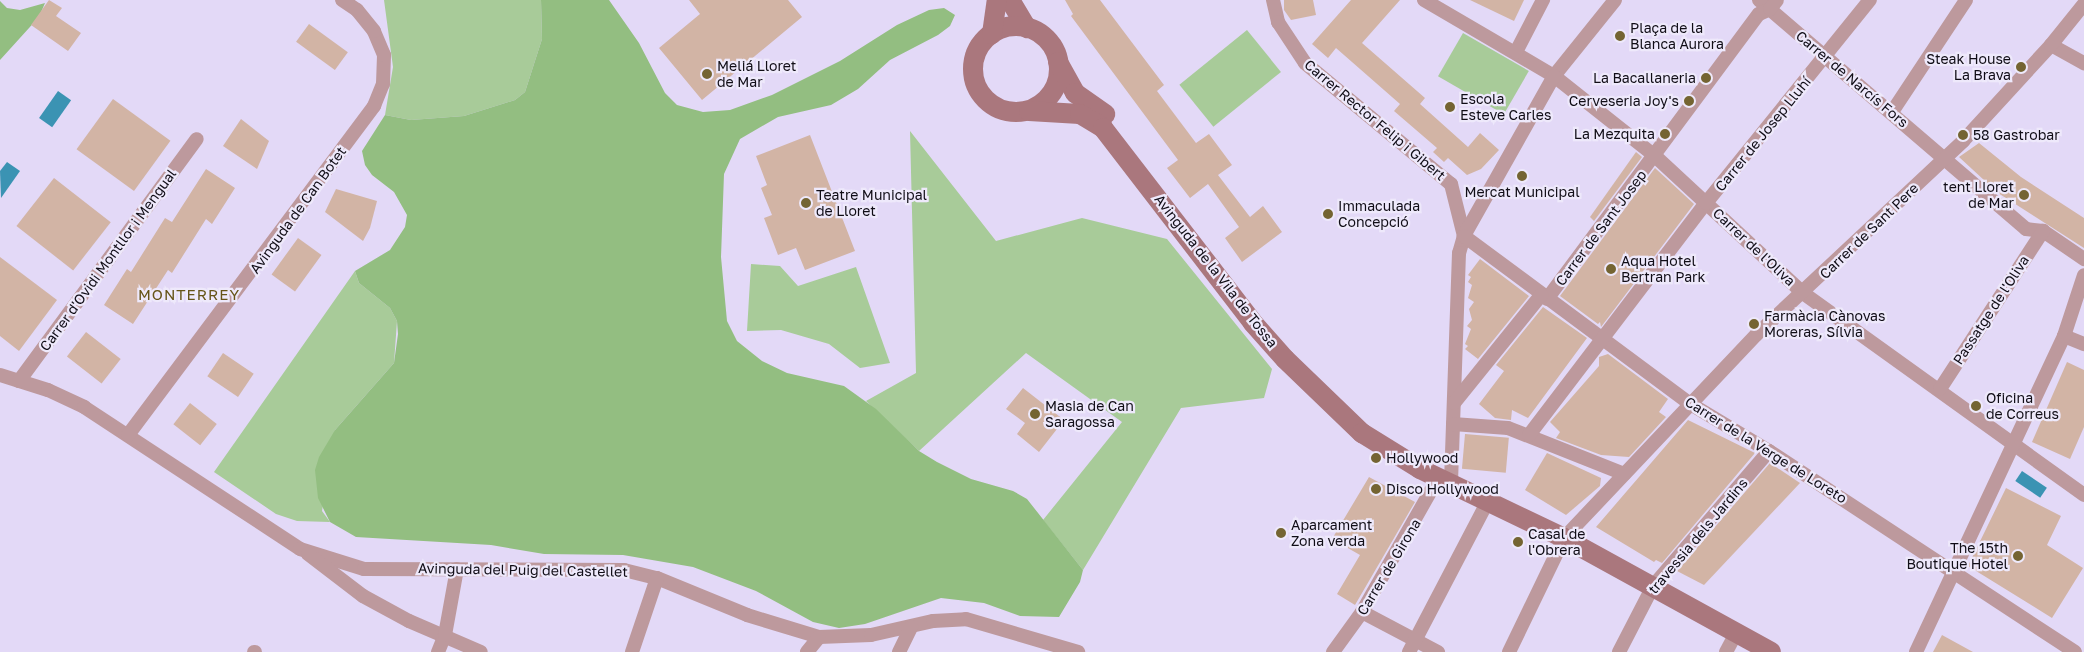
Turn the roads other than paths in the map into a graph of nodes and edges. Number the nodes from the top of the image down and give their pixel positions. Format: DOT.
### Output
graph roads {
  1 [pos="342,0"];
  2 [pos="997,0"];
  3 [pos="1010,0"];
  4 [pos="1273,0"];
  5 [pos="1424,0"];
  6 [pos="1543,0"];
  7 [pos="1616,0"];
  8 [pos="1870,0"];
  9 [pos="1966,0"];
  10 [pos="2084,4"];
  11 [pos="1766,6"];
  12 [pos="1027,28"];
  13 [pos="992,34"];
  14 [pos="2051,45"];
  15 [pos="1516,52"];
  16 [pos="1825,56"];
  17 [pos="1058,62"];
  18 [pos="2084,63"];
  19 [pos="1554,76"];
  20 [pos="1029,110"];
  21 [pos="1892,112"];
  22 [pos="197,139"];
  23 [pos="1655,156"];
  24 [pos="1945,158"];
  25 [pos="1706,203"];
  26 [pos="2043,231"];
  27 [pos="1464,236"];
  28 [pos="2084,259"];
  29 [pos="2084,275"];
  30 [pos="1803,293"];
  31 [pos="1544,297"];
  32 [pos="2064,336"];
  33 [pos="1604,338"];
  34 [pos="2084,344"];
  35 [pos="0,375"];
  36 [pos="19,381"];
  37 [pos="1940,388"];
  38 [pos="1454,403"];
  39 [pos="1689,403"];
  40 [pos="1453,424"];
  41 [pos="128,435"];
  42 [pos="1529,435"];
  43 [pos="2013,445"];
  44 [pos="1769,451"];
  45 [pos="1624,474"];
  46 [pos="1444,481"];
  47 [pos="2084,495"];
  48 [pos="1487,503"];
  49 [pos="1564,538"];
  50 [pos="300,548"];
  51 [pos="457,569"];
  52 [pos="1954,570"];
  53 [pos="657,578"];
  54 [pos="1653,586"];
  55 [pos="1362,612"];
  56 [pos="912,627"];
  57 [pos="1736,633"];
  58 [pos="445,635"];
  59 [pos="819,637"];
  60 [pos="1412,646"];
  61 [pos="438,652"];
  62 [pos="481,652"];
  63 [pos="632,652"];
  64 [pos="807,652"];
  65 [pos="899,652"];
  66 [pos="1078,652"];
  67 [pos="1333,652"];
  68 [pos="1438,652"];
  69 [pos="1509,652"];
  70 [pos="1619,652"];
  71 [pos="1726,652"];
  72 [pos="1771,652"];
  73 [pos="1916,652"];
  74 [pos="2075,652"];
  1 -- 41 [label="street, Avinguda de Can Botet"];
  2 -- 13 [label="main road"];
  3 -- 12 [label="main road"];
  4 -- 27 [label="street, Carrer Rector Felip i Gibert"];
  5 -- 15 [label="street, Carrer de l'Oliva"];
  6 -- 15 [label="street"];
  7 -- 19 [label="street"];
  8 -- 16 [label="street, Carrer de Josep Lluhí"];
  9 -- 21 [label="street"];
  10 -- 14 [label="street, Carrer de Sant Pere"];
  11 -- 16 [label="street, Carrer de Narcís Fors"];
  11 -- 23 [label="street, Carrer de Sant Josep"];
  12 -- 13 [label="main road"];
  12 -- 17 [label="main road"];
  13 -- 20 [label="main road"];
  14 -- 18 [label="street"];
  14 -- 24 [label="street, Carrer de Sant Pere"];
  15 -- 19 [label="street, Carrer de l'Oliva"];
  16 -- 21 [label="street, Carrer de Narcís Fors"];
  16 -- 25 [label="street, Carrer de Josep Lluhí"];
  17 -- 20 [label="main road"];
  17 -- 46 [label="main road, Avinguda de la Vila de Tossa"];
  19 -- 23 [label="street, Carrer de l'Oliva"];
  19 -- 27 [label="street"];
  20 -- 46 [label="main road, Avinguda de la Vila de Tossa"];
  21 -- 24 [label="street, Carrer de Narcís Fors"];
  22 -- 36 [label="street, Carrer d'Ovidi Montllor i Mengual"];
  23 -- 25 [label="street, Carrer de l'Oliva"];
  23 -- 31 [label="street, Carrer de Sant Josep"];
  24 -- 26 [label="street, Carrer de Narcís Fors"];
  24 -- 30 [label="street, Carrer de Sant Pere"];
  25 -- 30 [label="street, Carrer de l'Oliva"];
  25 -- 33 [label="street, Carrer de Josep Lluhí"];
  26 -- 28 [label="street, Carrer de Narcís Fors"];
  26 -- 37 [label="street, Passatge de l'Oliva"];
  27 -- 31 [label="street, Carrer de la Verge de Loreto"];
  27 -- 38 [label="street, Carrer Rector Felip i Gibert"];
  29 -- 32 [label="street"];
  30 -- 37 [label="street, Carrer de l'Oliva"];
  30 -- 39 [label="street, Carrer de Sant Pere"];
  31 -- 33 [label="street, Carrer de la Verge de Loreto"];
  31 -- 38 [label="street, Carrer de Sant Josep"];
  32 -- 34 [label="street"];
  32 -- 43 [label="street"];
  33 -- 39 [label="street, Carrer de la Verge de Loreto"];
  33 -- 42 [label="street, Carrer de Josep Lluhí"];
  35 -- 36 [label="street, Avinguda del Puig del Castellet"];
  36 -- 41 [label="street, Avinguda del Puig del Castellet"];
  37 -- 43 [label="street, Carrer de l'Oliva"];
  38 -- 40 [label="street, Carrer Rector Felip i Gibert"];
  39 -- 44 [label="street, Carrer de la Verge de Loreto"];
  39 -- 45 [label="street, Carrer de Sant Pere"];
  40 -- 42 [label="street"];
  40 -- 46 [label="street, Carrer Rector Felip i Gibert"];
  41 -- 50 [label="street, Avinguda del Puig del Castellet"];
  42 -- 45 [label="street"];
  43 -- 47 [label="street, Carrer de l'Oliva"];
  43 -- 52 [label="street"];
  44 -- 52 [label="street, Carrer de la Verge de Loreto"];
  44 -- 54 [label="street, travessia dels Jardins"];
  45 -- 49 [label="street, Carrer de Sant Pere"];
  46 -- 48 [label="main road, Avinguda de la Vila de Tossa"];
  46 -- 55 [label="street, Carrer de Girona"];
  48 -- 49 [label="main road, Avinguda de la Vila de Tossa"];
  48 -- 60 [label="street"];
  49 -- 54 [label="main road, Avinguda de la Vila de Tossa"];
  49 -- 69 [label="street, Carrer de Sant Pere"];
  50 -- 51 [label="street, Avinguda del Puig del Castellet"];
  50 -- 58 [label="street"];
  51 -- 53 [label="street, Avinguda del Puig del Castellet"];
  51 -- 58 [label="street"];
  52 -- 73 [label="street"];
  52 -- 74 [label="street, Carrer de la Verge de Loreto"];
  53 -- 59 [label="street, Avinguda del Puig del Castellet"];
  53 -- 63 [label="street"];
  54 -- 57 [label="main road, Avinguda de la Vila de Tossa"];
  54 -- 70 [label="street, travessia dels Jardins"];
  55 -- 60 [label="street"];
  55 -- 67 [label="street, Carrer de Girona"];
  56 -- 59 [label="street, Avinguda del Puig del Castellet"];
  56 -- 65 [label="street"];
  56 -- 66 [label="street, Avinguda del Puig del Castellet"];
  57 -- 71 [label="street"];
  57 -- 72 [label="main road, Avinguda de la Vila de Tossa"];
  58 -- 61 [label="street"];
  58 -- 62 [label="street"];
  59 -- 64 [label="street"];
  60 -- 68 [label="street"];
}
